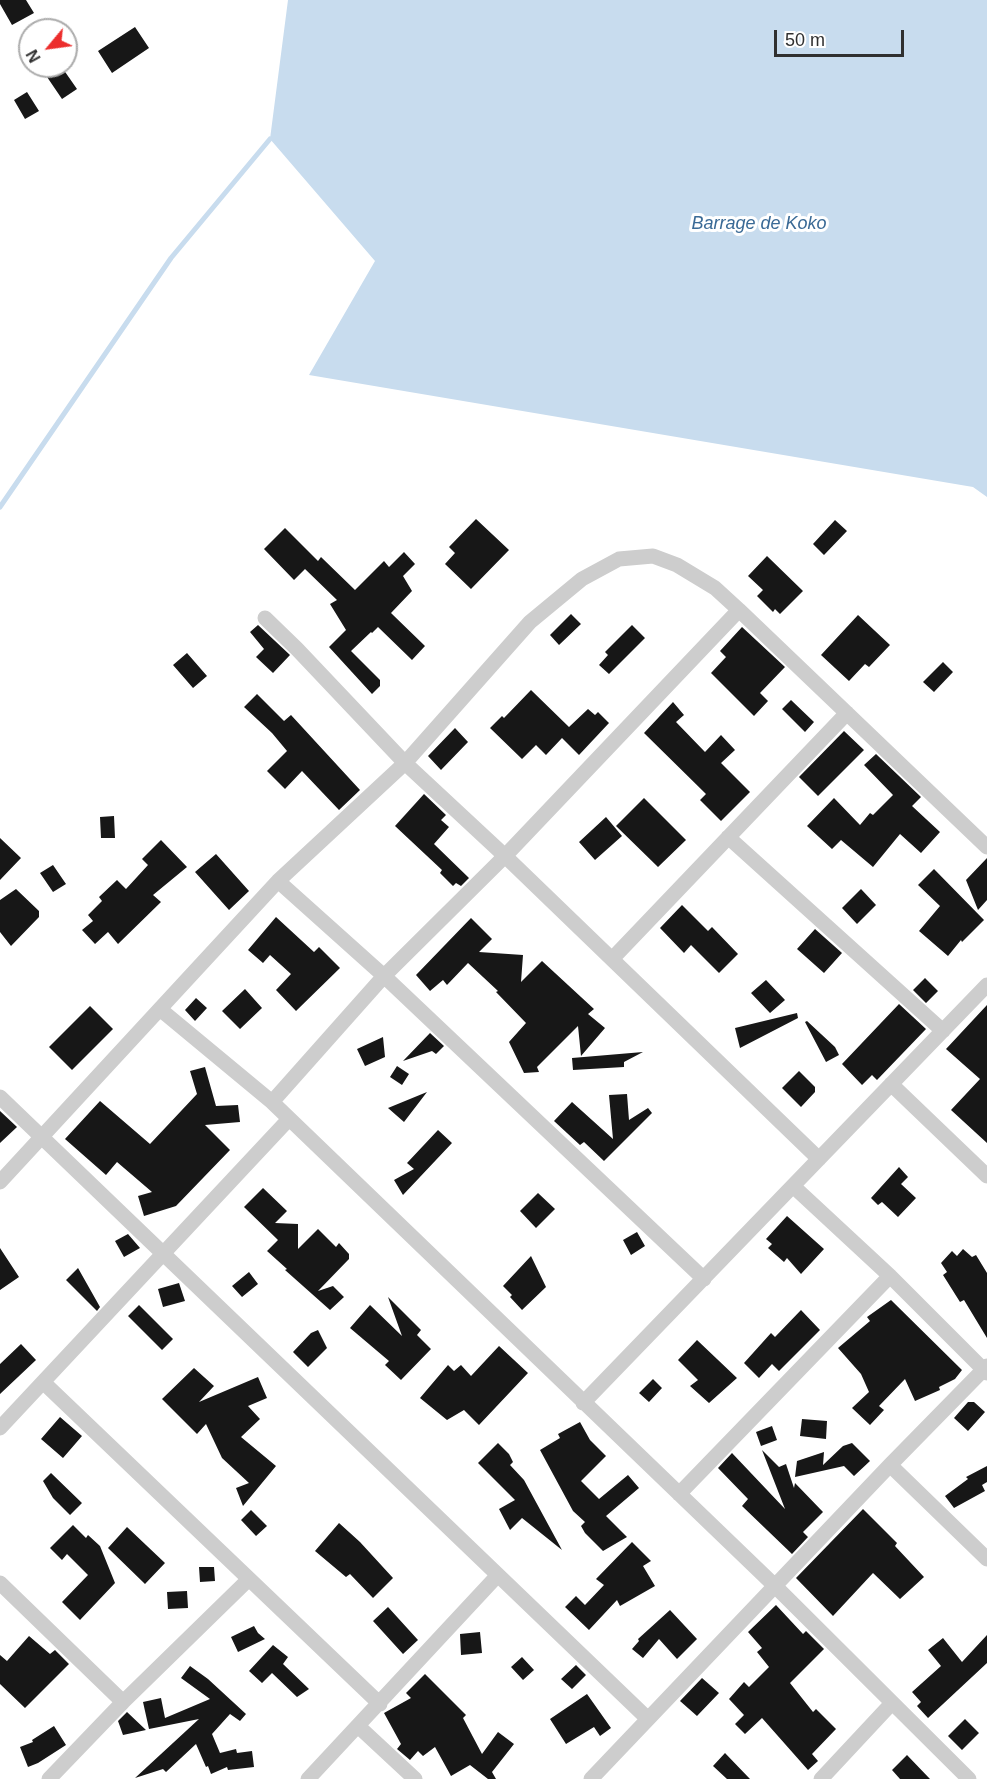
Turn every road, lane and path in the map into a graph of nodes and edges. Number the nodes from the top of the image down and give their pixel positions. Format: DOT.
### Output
graph roads {
  1 [pos="738,610"];
  2 [pos="265,618"];
  3 [pos="847,713"];
  4 [pos="405,763"];
  5 [pos="728,837"];
  6 [pos="987,847"];
  7 [pos="505,856"];
  8 [pos="278,881"];
  9 [pos="612,959"];
  10 [pos="384,976"];
  11 [pos="987,985"];
  12 [pos="161,1010"];
  13 [pos="943,1031"];
  14 [pos="891,1084"];
  15 [pos="0,1097"];
  16 [pos="272,1102"];
  17 [pos="289,1119"];
  18 [pos="42,1138"];
  19 [pos="819,1159"];
  20 [pos="987,1176"];
  21 [pos="0,1182"];
  22 [pos="793,1186"];
  23 [pos="163,1253"];
  24 [pos="890,1276"];
  25 [pos="704,1278"];
  26 [pos="986,1369"];
  27 [pos="43,1382"];
  28 [pos="584,1403"];
  29 [pos="0,1428"];
  30 [pos="890,1465"];
  31 [pos="679,1494"];
  32 [pos="987,1559"];
  33 [pos="498,1575"];
  34 [pos="249,1579"];
  35 [pos="0,1583"];
  36 [pos="775,1586"];
  37 [pos="123,1702"];
  38 [pos="892,1703"];
  39 [pos="380,1704"];
  40 [pos="648,1719"];
  41 [pos="358,1726"];
  42 [pos="49,1779"];
  43 [pos="308,1779"];
  44 [pos="415,1779"];
  45 [pos="591,1779"];
  46 [pos="821,1779"];
  47 [pos="969,1779"];
  1 -- 3 [label="street"];
  1 -- 4 [label="street"];
  1 -- 7 [label="street"];
  2 -- 4 [label="street"];
  3 -- 5 [label="street"];
  3 -- 6 [label="street"];
  4 -- 7 [label="street"];
  4 -- 8 [label="street"];
  5 -- 9 [label="street"];
  5 -- 13 [label="street"];
  7 -- 9 [label="street"];
  7 -- 10 [label="street"];
  8 -- 10 [label="street"];
  8 -- 12 [label="street"];
  9 -- 19 [label="street"];
  10 -- 16 [label="street"];
  10 -- 25 [label="street"];
  11 -- 13 [label="street"];
  12 -- 16 [label="street"];
  12 -- 18 [label="street"];
  13 -- 14 [label="street"];
  14 -- 19 [label="street"];
  14 -- 20 [label="street"];
  15 -- 18 [label="street"];
  16 -- 17 [label="street"];
  17 -- 23 [label="street"];
  17 -- 28 [label="street"];
  18 -- 21 [label="street"];
  18 -- 23 [label="street"];
  19 -- 22 [label="street"];
  22 -- 24 [label="street"];
  22 -- 25 [label="street"];
  23 -- 27 [label="street"];
  23 -- 33 [label="street"];
  24 -- 26 [label="street"];
  24 -- 31 [label="street"];
  25 -- 28 [label="street"];
  26 -- 30 [label="street"];
  27 -- 29 [label="street"];
  27 -- 34 [label="street"];
  28 -- 31 [label="street"];
  30 -- 32 [label="street"];
  30 -- 36 [label="street"];
  31 -- 36 [label="street"];
  33 -- 39 [label="street"];
  33 -- 40 [label="street"];
  34 -- 37 [label="street"];
  34 -- 39 [label="street"];
  35 -- 37 [label="street"];
  36 -- 38 [label="street"];
  36 -- 40 [label="street"];
  37 -- 42 [label="street"];
  38 -- 46 [label="street"];
  38 -- 47 [label="street"];
  39 -- 41 [label="street"];
  40 -- 45 [label="street"];
  41 -- 43 [label="street"];
  41 -- 44 [label="street"];
}
